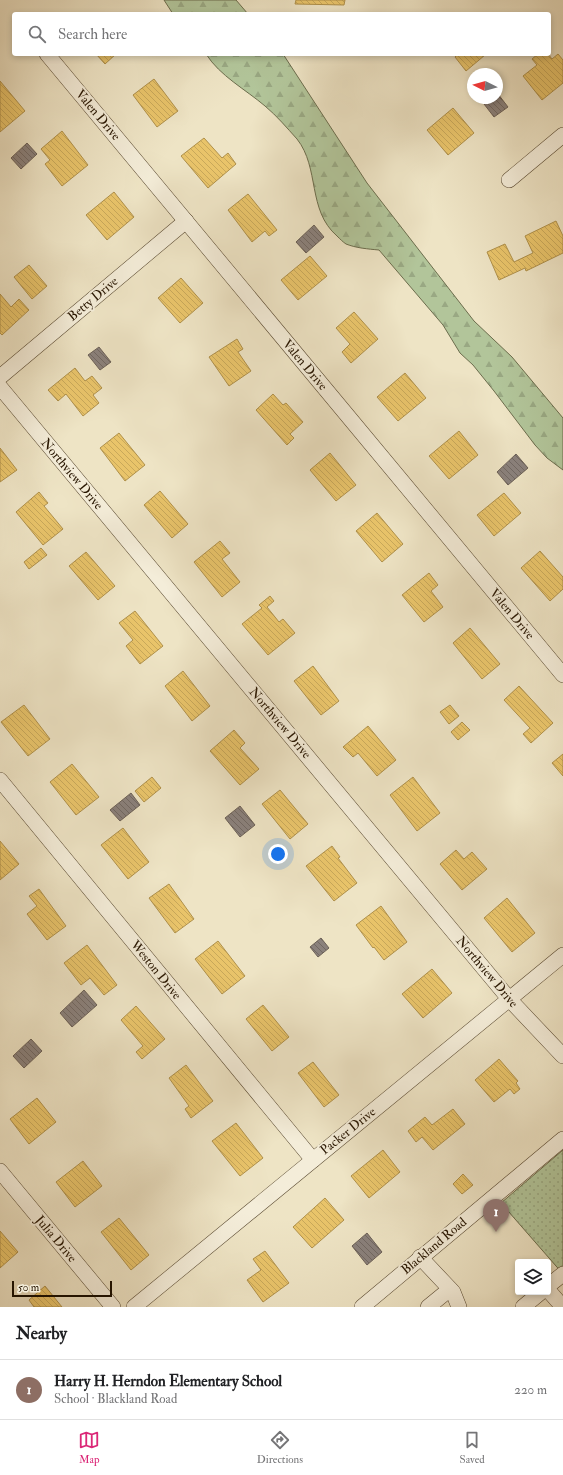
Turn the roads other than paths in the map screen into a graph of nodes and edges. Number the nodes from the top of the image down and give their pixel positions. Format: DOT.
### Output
graph roads {
  1 [pos="49,56"];
  2 [pos="563,135"];
  3 [pos="509,180"];
  4 [pos="186,221"];
  5 [pos="0,377"];
  6 [pos="0,387"];
  7 [pos="563,675"];
  8 [pos="0,780"];
  9 [pos="563,955"];
  10 [pos="510,1000"];
  11 [pos="563,1056"];
  12 [pos="563,1139"];
  13 [pos="313,1160"];
  14 [pos="0,1171"];
  15 [pos="420,1257"];
  16 [pos="563,1274"];
  17 [pos="551,1284"];
  18 [pos="450,1289"];
  19 [pos="551,1293"];
  20 [pos="538,1295"];
  21 [pos="113,1307"];
  22 [pos="134,1307"];
  23 [pos="362,1307"];
  24 [pos="428,1307"];
  25 [pos="459,1307"];
  26 [pos="524,1307"];
  27 [pos="563,1307"];
  1 -- 4 [label="street, Valen Drive"];
  2 -- 3 [label="street"];
  4 -- 5 [label="street, Betty Drive"];
  4 -- 7 [label="street, Valen Drive"];
  6 -- 10 [label="street, Northview Drive"];
  8 -- 13 [label="street, Weston Drive"];
  9 -- 10 [label="street, Packer Drive"];
  10 -- 11 [label="street, Northview Drive"];
  10 -- 13 [label="street, Packer Drive"];
  12 -- 15 [label="street, Blackland Road"];
  13 -- 22 [label="street, Packer Drive"];
  14 -- 21 [label="street, Julia Drive"];
  15 -- 18 [label="street"];
  15 -- 23 [label="street, Blackland Road"];
  16 -- 17 [label="street"];
  18 -- 24 [label="street"];
  18 -- 25 [label="street"];
  19 -- 27 [label="street"];
  20 -- 26 [label="street"];
}
